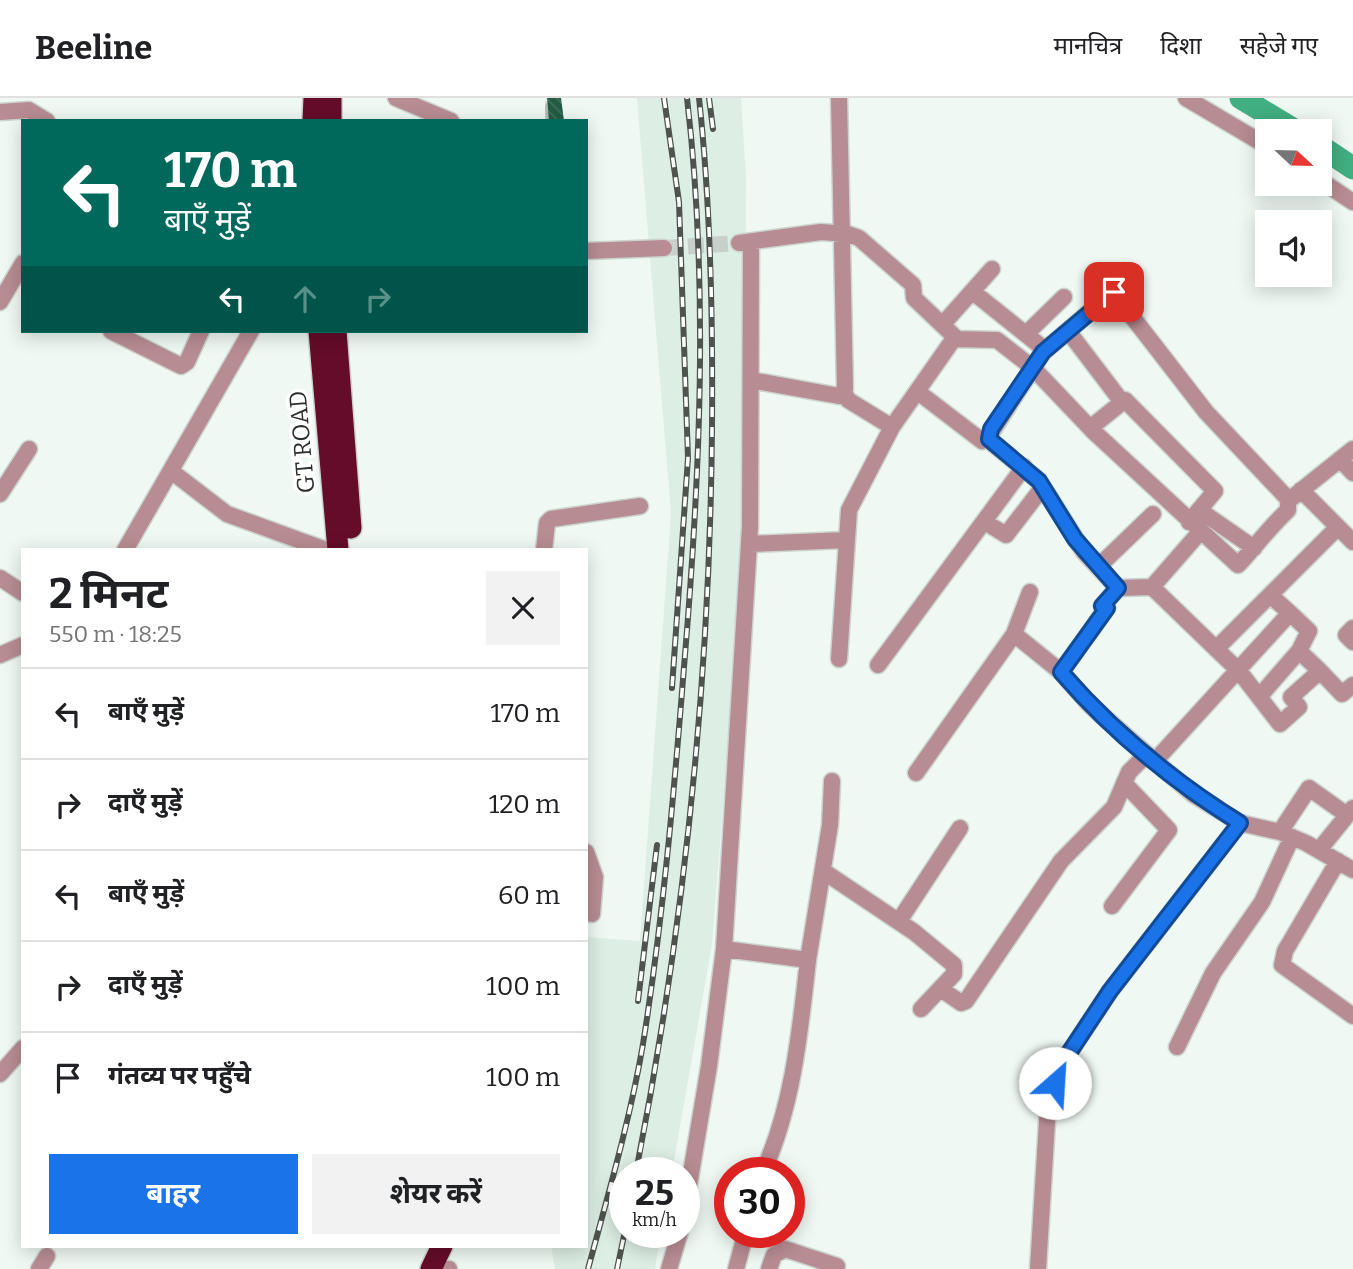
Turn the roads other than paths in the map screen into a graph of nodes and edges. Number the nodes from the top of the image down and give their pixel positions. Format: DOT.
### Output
graph roads {
  1 [pos="314,98"];
  2 [pos="331,98"];
  3 [pos="396,98"];
  4 [pos="839,98"];
  5 [pos="1186,98"];
  6 [pos="0,112"];
  7 [pos="44,119"];
  8 [pos="313,119"];
  9 [pos="331,119"];
  10 [pos="446,119"];
  11 [pos="1255,139"];
  12 [pos="1332,188"];
  13 [pos="1353,202"];
  14 [pos="843,233"];
  15 [pos="664,248"];
  16 [pos="588,251"];
  17 [pos="992,269"];
  18 [pos="18,282"];
  19 [pos="973,292"];
  20 [pos="1064,297"];
  21 [pos="0,302"];
  22 [pos="943,324"];
  23 [pos="1068,331"];
  24 [pos="115,333"];
  25 [pos="200,333"];
  26 [pos="250,333"];
  27 [pos="319,333"];
  28 [pos="336,333"];
  29 [pos="1026,334"];
  30 [pos="955,339"];
  31 [pos="1043,352"];
  32 [pos="1032,368"];
  33 [pos="751,380"];
  34 [pos="844,392"];
  35 [pos="918,392"];
  36 [pos="1122,402"];
  37 [pos="892,427"];
  38 [pos="1090,428"];
  39 [pos="989,436"];
  40 [pos="29,449"];
  41 [pos="1353,449"];
  42 [pos="338,457"];
  43 [pos="1340,459"];
  44 [pos="1024,467"];
  45 [pos="171,471"];
  46 [pos="1353,473"];
  47 [pos="1044,487"];
  48 [pos="0,494"];
  49 [pos="1295,495"];
  50 [pos="640,506"];
  51 [pos="1153,514"];
  52 [pos="1196,521"];
  53 [pos="985,522"];
  54 [pos="1338,527"];
  55 [pos="846,540"];
  56 [pos="1353,542"];
  57 [pos="749,544"];
  58 [pos="126,548"];
  59 [pos="320,548"];
  60 [pos="338,548"];
  61 [pos="352,548"];
  62 [pos="544,548"];
  63 [pos="1254,548"];
  64 [pos="1098,568"];
  65 [pos="0,578"];
  66 [pos="1152,587"];
  67 [pos="1118,588"];
  68 [pos="21,592"];
  69 [pos="1030,592"];
  70 [pos="1270,595"];
  71 [pos="1290,613"];
  72 [pos="1353,628"];
  73 [pos="1014,634"];
  74 [pos="1353,642"];
  75 [pos="21,646"];
  76 [pos="1216,649"];
  77 [pos="1299,651"];
  78 [pos="0,655"];
  79 [pos="839,659"];
  80 [pos="878,665"];
  81 [pos="1239,671"];
  82 [pos="1320,671"];
  83 [pos="1061,672"];
  84 [pos="1353,684"];
  85 [pos="1259,697"];
  86 [pos="1151,758"];
  87 [pos="916,773"];
  88 [pos="832,781"];
  89 [pos="1124,783"];
  90 [pos="1350,811"];
  91 [pos="1240,823"];
  92 [pos="960,828"];
  93 [pos="1286,835"];
  94 [pos="1319,850"];
  95 [pos="588,858"];
  96 [pos="1338,861"];
  97 [pos="1353,870"];
  98 [pos="823,871"];
  99 [pos="1112,906"];
  100 [pos="592,914"];
  101 [pos="899,922"];
  102 [pos="724,949"];
  103 [pos="808,960"];
  104 [pos="941,989"];
  105 [pos="921,1009"];
  106 [pos="1353,1016"];
  107 [pos="1177,1047"];
  108 [pos="21,1050"];
  109 [pos="0,1074"];
  110 [pos="694,1157"];
  111 [pos="768,1157"];
  112 [pos="441,1248"];
  113 [pos="454,1248"];
  114 [pos="675,1248"];
  115 [pos="742,1248"];
  116 [pos="837,1266"];
  117 [pos="431,1269"];
  118 [pos="448,1269"];
  119 [pos="669,1269"];
  120 [pos="736,1269"];
  121 [pos="769,1269"];
  122 [pos="1038,1269"];
  1 -- 8 [label="highway"];
  2 -- 9 [label="highway"];
  3 -- 10 [label="street"];
  4 -- 14 [label="street"];
  5 -- 11 [label="street"];
  6 -- 7 [label="street"];
  12 -- 13 [label="street"];
  14 -- 22 [label="street"];
  14 -- 33 [label="street"];
  14 -- 34 [label="street"];
  15 -- 16 [label="street"];
  17 -- 19 [label="street"];
  18 -- 21 [label="street"];
  19 -- 22 [label="street"];
  19 -- 29 [label="street"];
  20 -- 29 [label="street"];
  22 -- 30 [label="street"];
  23 -- 31 [label="street"];
  23 -- 36 [label="street"];
  23 -- 49 [label="street"];
  24 -- 25 [label="street"];
  26 -- 45 [label="street"];
  27 -- 42 [label="highway, GT ROAD"];
  28 -- 42 [label="highway, GT ROAD"];
  29 -- 31 [label="street"];
  30 -- 32 [label="street"];
  30 -- 35 [label="street"];
  31 -- 32 [label="street"];
  32 -- 38 [label="street"];
  32 -- 39 [label="street"];
  33 -- 34 [label="street"];
  33 -- 57 [label="street"];
  34 -- 37 [label="street"];
  35 -- 37 [label="street"];
  35 -- 39 [label="street"];
  36 -- 38 [label="street"];
  36 -- 52 [label="street"];
  37 -- 55 [label="street"];
  38 -- 52 [label="street"];
  39 -- 44 [label="street"];
  40 -- 48 [label="street"];
  41 -- 43 [label="street"];
  42 -- 60 [label="highway, GT ROAD"];
  42 -- 61 [label="highway, GT ROAD"];
  43 -- 46 [label="street"];
  43 -- 49 [label="street"];
  44 -- 47 [label="street"];
  44 -- 53 [label="street"];
  45 -- 58 [label="street"];
  45 -- 59 [label="street"];
  47 -- 53 [label="street"];
  47 -- 64 [label="street"];
  49 -- 54 [label="street"];
  49 -- 63 [label="street"];
  50 -- 62 [label="street"];
  51 -- 64 [label="street"];
  52 -- 63 [label="street"];
  52 -- 63 [label="street"];
  52 -- 66 [label="street"];
  53 -- 80 [label="street"];
  54 -- 56 [label="street"];
  54 -- 70 [label="street"];
  55 -- 57 [label="street"];
  55 -- 79 [label="street"];
  57 -- 102 [label="street"];
  64 -- 67 [label="street"];
  65 -- 68 [label="street"];
  66 -- 67 [label="street"];
  66 -- 76 [label="street"];
  67 -- 83 [label="street"];
  69 -- 73 [label="street"];
  70 -- 71 [label="street"];
  70 -- 76 [label="street"];
  71 -- 77 [label="street"];
  71 -- 81 [label="street"];
  72 -- 74 [label="street"];
  73 -- 83 [label="street"];
  73 -- 87 [label="street"];
  75 -- 78 [label="street"];
  76 -- 81 [label="street"];
  77 -- 82 [label="street"];
  77 -- 85 [label="street"];
  81 -- 85 [label="street"];
  81 -- 86 [label="street"];
  82 -- 84 [label="street"];
  82 -- 85 [label="street"];
  83 -- 86 [label="street"];
  86 -- 89 [label="street"];
  86 -- 91 [label="street"];
  88 -- 98 [label="street"];
  89 -- 99 [label="street"];
  89 -- 104 [label="street"];
  90 -- 93 [label="street"];
  90 -- 94 [label="street"];
  91 -- 93 [label="street"];
  91 -- 122 [label="street"];
  92 -- 101 [label="street"];
  93 -- 94 [label="street"];
  93 -- 107 [label="street"];
  94 -- 96 [label="street"];
  95 -- 100 [label="street"];
  96 -- 97 [label="street"];
  96 -- 106 [label="street"];
  98 -- 101 [label="street"];
  98 -- 103 [label="street"];
  101 -- 104 [label="street"];
  102 -- 103 [label="street"];
  102 -- 110 [label="street"];
  103 -- 111 [label="street"];
  104 -- 105 [label="street"];
  108 -- 109 [label="street"];
  112 -- 117 [label="highway"];
  113 -- 118 [label="highway"];
  114 -- 119 [label="street"];
  115 -- 120 [label="street"];
  116 -- 121 [label="street"];
}
